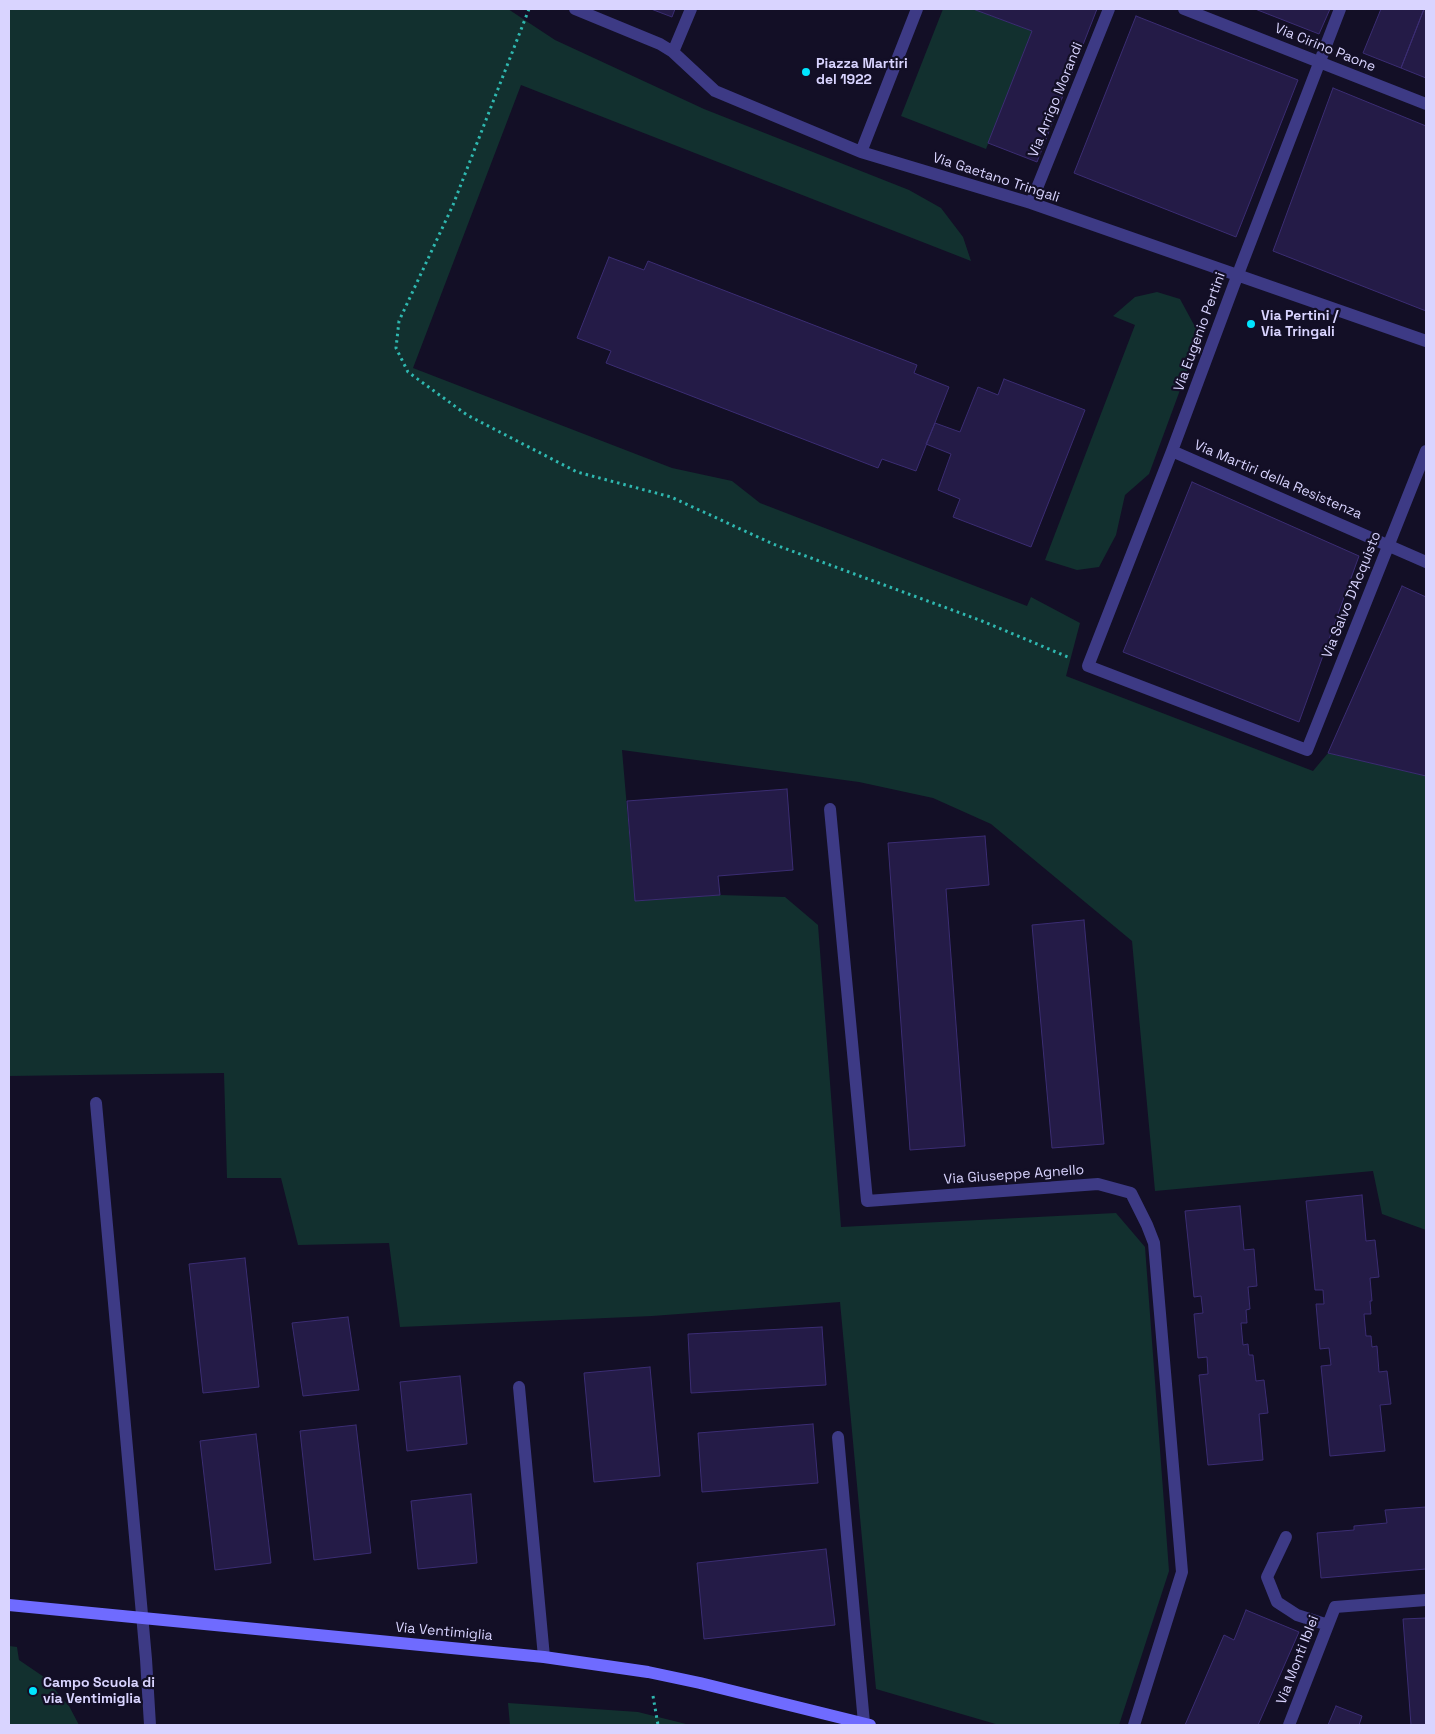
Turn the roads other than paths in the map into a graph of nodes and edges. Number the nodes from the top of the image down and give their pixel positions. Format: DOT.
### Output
graph roads {
  1 [pos="575,9"];
  2 [pos="691,9"];
  3 [pos="917,9"];
  4 [pos="1109,9"];
  5 [pos="1184,9"];
  6 [pos="1340,9"];
  7 [pos="673,52"];
  8 [pos="1319,61"];
  9 [pos="1426,104"];
  10 [pos="861,152"];
  11 [pos="1031,204"];
  12 [pos="1238,274"];
  13 [pos="1426,341"];
  14 [pos="1172,451"];
  15 [pos="1426,451"];
  16 [pos="1389,545"];
  17 [pos="1426,562"];
  18 [pos="1307,750"];
  19 [pos="830,809"];
  20 [pos="96,1103"];
  21 [pos="519,1387"];
  22 [pos="838,1437"];
  23 [pos="1286,1537"];
  24 [pos="1426,1600"];
  25 [pos="9,1605"];
  26 [pos="142,1618"];
  27 [pos="1328,1625"];
  28 [pos="544,1657"];
  29 [pos="867,1724"];
  30 [pos="150,1725"];
  31 [pos="1134,1725"];
  32 [pos="1289,1725"];
  1 -- 7 [label="street, Via Gaetano Tringali"];
  2 -- 7 [label="street"];
  3 -- 10 [label="street"];
  4 -- 11 [label="street, Via Arrigo Morandi"];
  5 -- 8 [label="street, Via Cirino Paone"];
  6 -- 8 [label="street, Via Eugenio Pertini"];
  7 -- 10 [label="street, Via Gaetano Tringali"];
  8 -- 9 [label="street, Via Cirino Paone"];
  8 -- 12 [label="street, Via Eugenio Pertini"];
  10 -- 11 [label="street, Via Gaetano Tringali"];
  11 -- 12 [label="street, Via Gaetano Tringali"];
  12 -- 13 [label="street, Via Gaetano Tringali"];
  12 -- 14 [label="street, Via Eugenio Pertini"];
  14 -- 16 [label="street, Via Martiri della Resistenza"];
  14 -- 18 [label="street, Via Eugenio Pertini"];
  15 -- 16 [label="street, Via Salvo D'Acquisto"];
  16 -- 17 [label="street, Via Martiri della Resistenza"];
  16 -- 18 [label="street, Via Salvo D'Acquisto"];
  19 -- 31 [label="street, Via Giuseppe Agnello"];
  20 -- 26 [label="street"];
  21 -- 28 [label="street"];
  22 -- 29 [label="street"];
  23 -- 27 [label="street"];
  24 -- 27 [label="street, Via Monti Iblei"];
  25 -- 26 [label="main road, Via Ventimiglia"];
  26 -- 28 [label="main road, Via Ventimiglia"];
  26 -- 30 [label="street"];
  27 -- 32 [label="street, Via Monti Iblei"];
  28 -- 29 [label="main road, Via Ventimiglia"];
}
